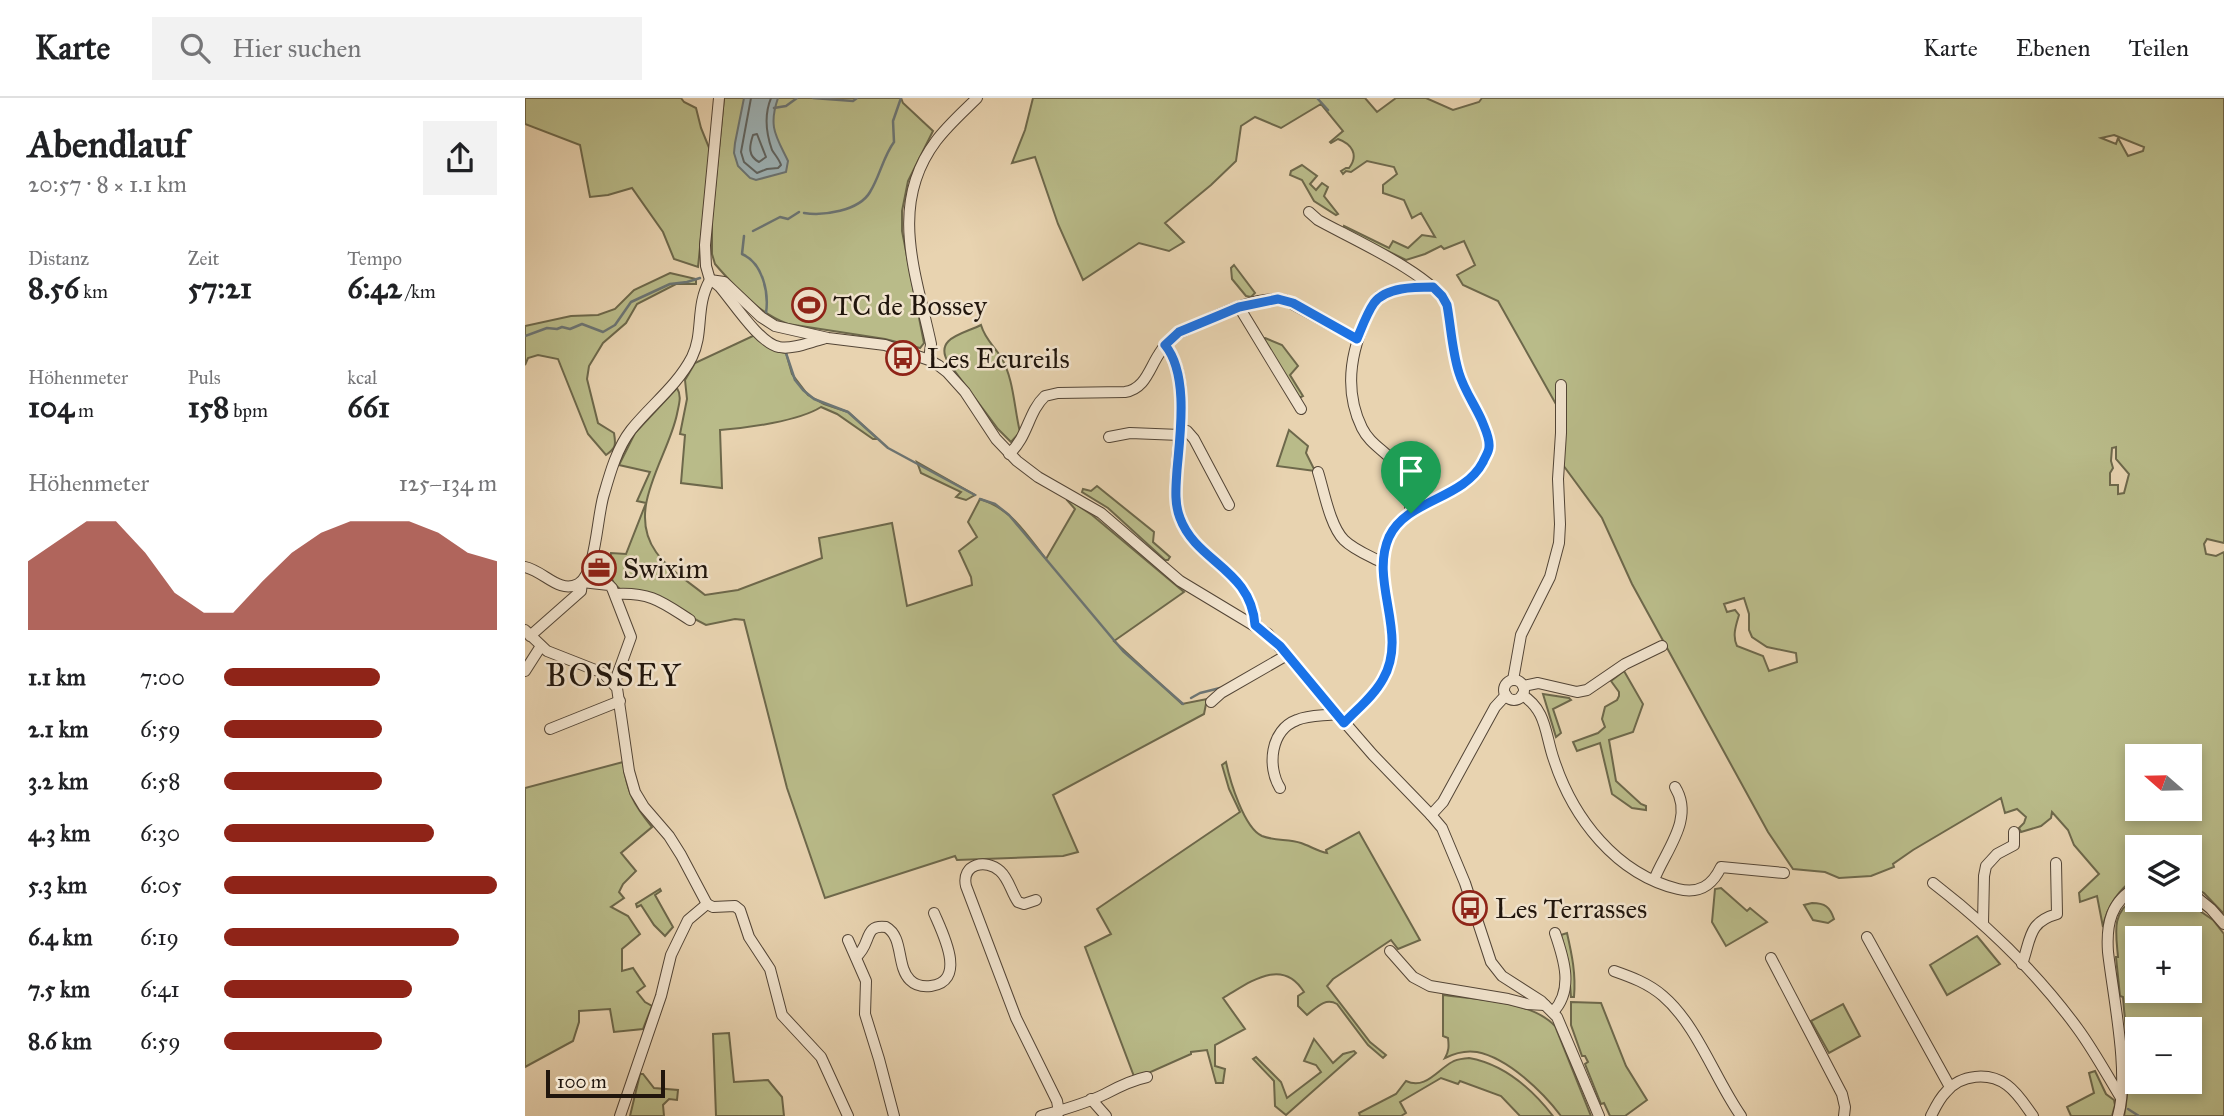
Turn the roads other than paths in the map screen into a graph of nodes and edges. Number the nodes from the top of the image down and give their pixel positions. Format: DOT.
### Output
graph roads {
  1 [pos="719,98"];
  2 [pos="977,98"];
  3 [pos="1309,212"];
  4 [pos="710,280"];
  5 [pos="1433,287"];
  6 [pos="1239,307"];
  7 [pos="828,338"];
  8 [pos="1357,339"];
  9 [pos="1165,345"];
  10 [pos="929,360"];
  11 [pos="1561,385"];
  12 [pos="1301,410"];
  13 [pos="1180,432"];
  14 [pos="1109,437"];
  15 [pos="1009,454"];
  16 [pos="1318,472"];
  17 [pos="1229,505"];
  18 [pos="1411,513"];
  19 [pos="1383,563"];
  20 [pos="525,567"];
  21 [pos="582,582"];
  22 [pos="615,594"];
  23 [pos="690,620"];
  24 [pos="1255,625"];
  25 [pos="527,633"];
  26 [pos="541,646"];
  27 [pos="1662,646"];
  28 [pos="1287,655"];
  29 [pos="525,671"];
  30 [pos="614,684"];
  31 [pos="1519,687"];
  32 [pos="1506,695"];
  33 [pos="620,701"];
  34 [pos="1211,702"];
  35 [pos="1336,714"];
  36 [pos="1344,723"];
  37 [pos="550,729"];
  38 [pos="1675,787"];
  39 [pos="1280,789"];
  40 [pos="1431,814"];
  41 [pos="2014,832"];
  42 [pos="2056,863"];
  43 [pos="1784,873"];
  44 [pos="1654,880"];
  45 [pos="1933,883"];
  46 [pos="2125,895"];
  47 [pos="1036,900"];
  48 [pos="2202,902"];
  49 [pos="707,904"];
  50 [pos="934,913"];
  51 [pos="1983,923"];
  52 [pos="2224,924"];
  53 [pos="1555,933"];
  54 [pos="1867,937"];
  55 [pos="848,940"];
  56 [pos="1390,951"];
  57 [pos="856,957"];
  58 [pos="1771,958"];
  59 [pos="2022,964"];
  60 [pos="1614,971"];
  61 [pos="1549,1008"];
  62 [pos="1147,1077"];
  63 [pos="1950,1087"];
  64 [pos="2121,1098"];
  65 [pos="1091,1099"];
  66 [pos="1059,1112"];
  67 [pos="621,1116"];
  68 [pos="848,1116"];
  69 [pos="894,1116"];
  70 [pos="1041,1116"];
  71 [pos="1106,1116"];
  72 [pos="1599,1116"];
  73 [pos="1741,1116"];
  74 [pos="1844,1116"];
  75 [pos="1931,1116"];
  76 [pos="2033,1116"];
  77 [pos="2117,1116"];
  1 -- 4 [label="street"];
  2 -- 10 [label="street"];
  3 -- 5 [label="street"];
  4 -- 7 [label="street"];
  4 -- 7 [label="street"];
  4 -- 21 [label="street"];
  5 -- 8 [label="street"];
  5 -- 18 [label="street"];
  6 -- 8 [label="street"];
  6 -- 9 [label="street"];
  6 -- 12 [label="street"];
  7 -- 10 [label="street"];
  8 -- 18 [label="street"];
  9 -- 13 [label="street"];
  9 -- 15 [label="street"];
  10 -- 15 [label="street"];
  11 -- 31 [label="street"];
  13 -- 14 [label="street"];
  13 -- 17 [label="street"];
  13 -- 24 [label="street"];
  15 -- 24 [label="street"];
  16 -- 19 [label="street"];
  18 -- 19 [label="street"];
  19 -- 36 [label="street"];
  20 -- 21 [label="street"];
  21 -- 22 [label="street"];
  21 -- 25 [label="street"];
  22 -- 23 [label="street"];
  22 -- 30 [label="street"];
  24 -- 28 [label="street"];
  25 -- 26 [label="street"];
  26 -- 29 [label="street"];
  26 -- 30 [label="street"];
  27 -- 31 [label="street"];
  28 -- 34 [label="street"];
  28 -- 35 [label="street"];
  30 -- 33 [label="street"];
  31 -- 32 [label="street"];
  31 -- 32 [label="street"];
  31 -- 44 [label="street"];
  32 -- 40 [label="street"];
  33 -- 37 [label="street"];
  33 -- 49 [label="street"];
  35 -- 36 [label="street"];
  35 -- 39 [label="street"];
  36 -- 40 [label="street"];
  38 -- 44 [label="street"];
  40 -- 61 [label="street"];
  41 -- 51 [label="street"];
  42 -- 59 [label="street"];
  43 -- 44 [label="street"];
  45 -- 51 [label="street"];
  46 -- 64 [label="street"];
  47 -- 66 [label="street"];
  48 -- 52 [label="street"];
  49 -- 67 [label="street"];
  49 -- 68 [label="street"];
  50 -- 57 [label="street"];
  51 -- 59 [label="street"];
  53 -- 61 [label="street"];
  54 -- 63 [label="street"];
  55 -- 57 [label="street"];
  56 -- 61 [label="street"];
  57 -- 69 [label="street"];
  58 -- 74 [label="street"];
  59 -- 64 [label="street"];
  60 -- 73 [label="street"];
  61 -- 72 [label="street"];
  62 -- 65 [label="street"];
  63 -- 75 [label="street"];
  63 -- 76 [label="street"];
  64 -- 77 [label="street"];
  65 -- 66 [label="street"];
  65 -- 71 [label="street"];
  66 -- 70 [label="street"];
}
